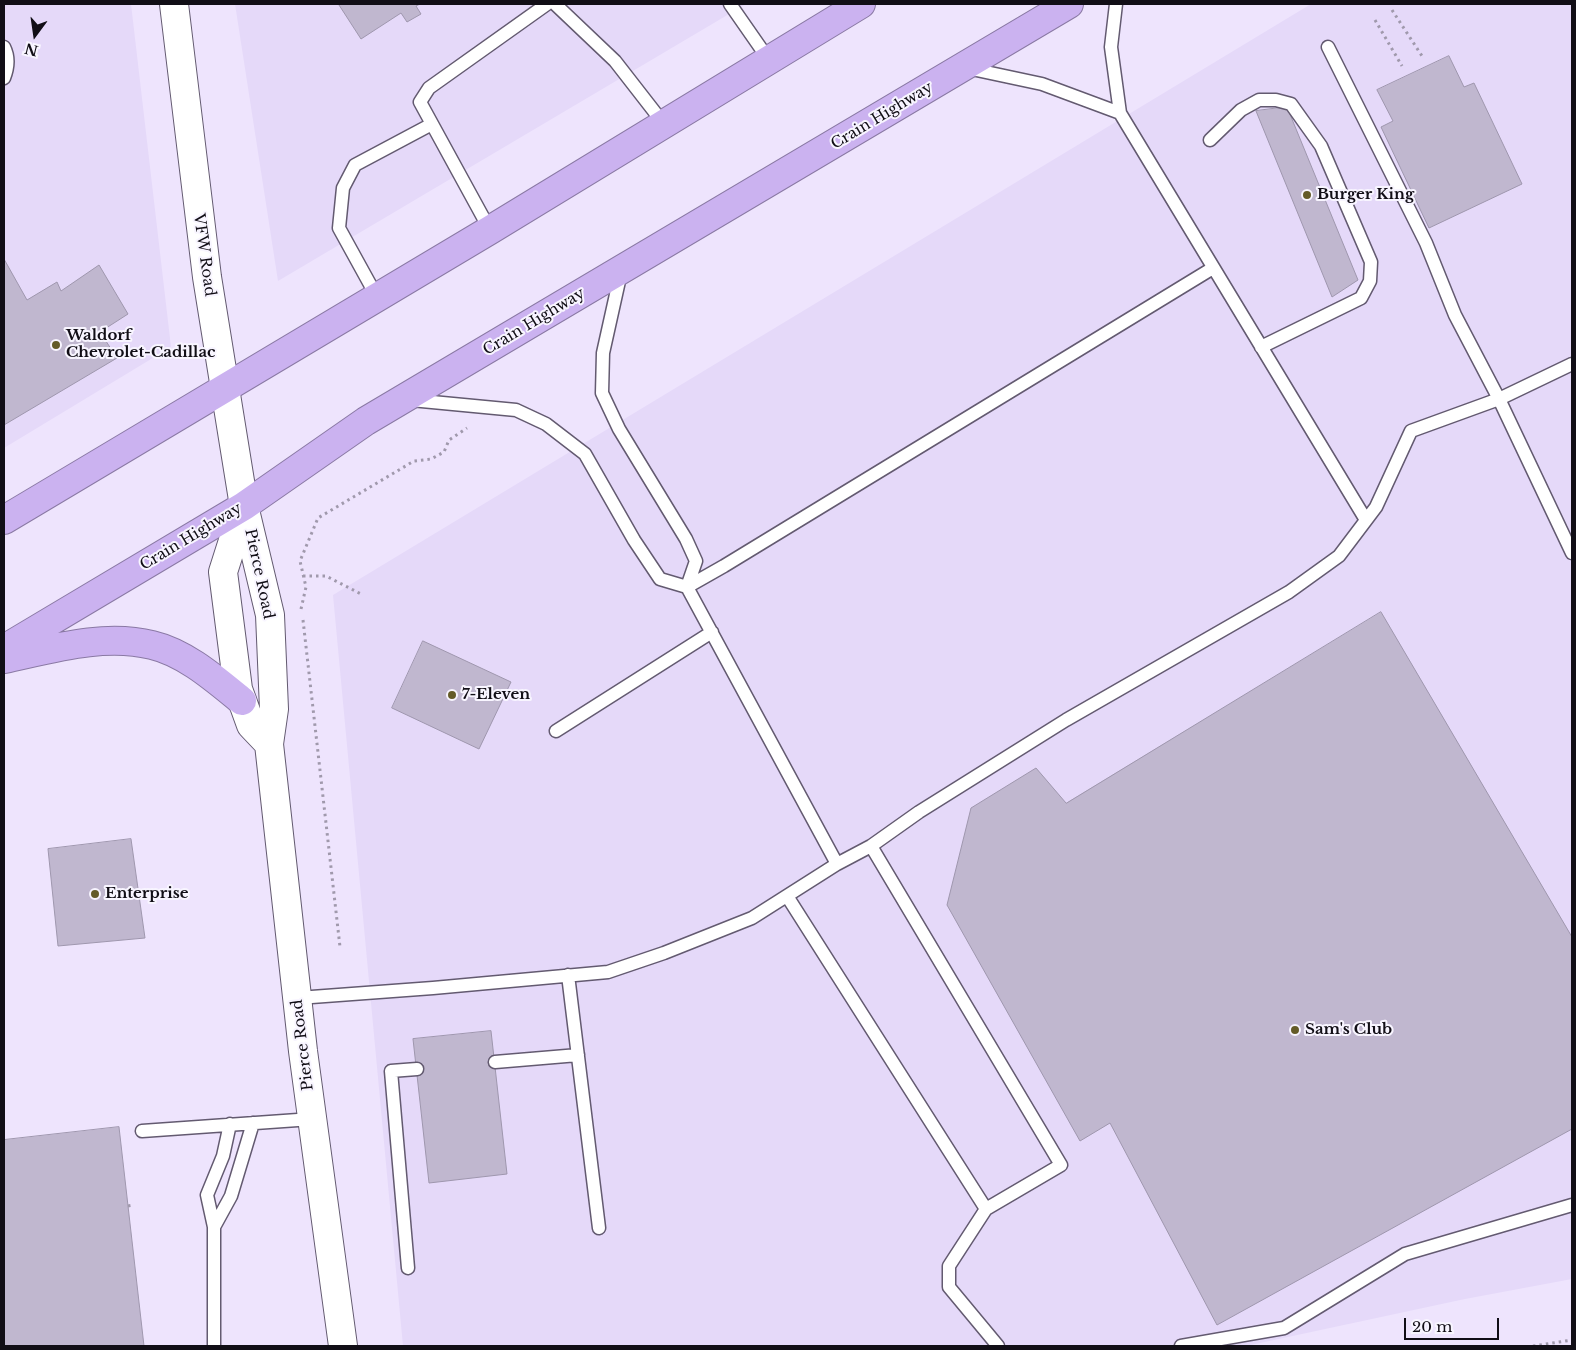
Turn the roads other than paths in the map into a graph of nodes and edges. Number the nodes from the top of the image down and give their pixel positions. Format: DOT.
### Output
graph roads {
  1 [pos="174,4"];
  2 [pos="547,4"];
  3 [pos="556,4"];
  4 [pos="730,4"];
  5 [pos="861,4"];
  6 [pos="1068,4"];
  7 [pos="1116,4"];
  8 [pos="4,47"];
  9 [pos="1328,47"];
  10 [pos="769,60"];
  11 [pos="963,67"];
  12 [pos="4,78"];
  13 [pos="1120,113"];
  14 [pos="432,124"];
  15 [pos="664,124"];
  16 [pos="1210,140"];
  17 [pos="490,230"];
  18 [pos="1213,268"];
  19 [pos="622,270"];
  20 [pos="378,297"];
  21 [pos="1261,347"];
  22 [pos="1572,364"];
  23 [pos="225,389"];
  24 [pos="403,399"];
  25 [pos="1499,399"];
  26 [pos="244,506"];
  27 [pos="4,520"];
  28 [pos="1366,520"];
  29 [pos="1572,553"];
  30 [pos="687,587"];
  31 [pos="712,632"];
  32 [pos="4,648"];
  33 [pos="4,659"];
  34 [pos="242,701"];
  35 [pos="556,731"];
  36 [pos="269,744"];
  37 [pos="870,846"];
  38 [pos="838,864"];
  39 [pos="787,896"];
  40 [pos="568,975"];
  41 [pos="298,998"];
  42 [pos="578,1055"];
  43 [pos="495,1062"];
  44 [pos="417,1069"];
  45 [pos="312,1119"];
  46 [pos="253,1123"];
  47 [pos="230,1124"];
  48 [pos="142,1131"];
  49 [pos="1572,1205"];
  50 [pos="986,1210"];
  51 [pos="214,1227"];
  52 [pos="599,1228"];
  53 [pos="408,1268"];
  54 [pos="214,1346"];
  55 [pos="343,1346"];
  56 [pos="998,1346"];
  57 [pos="1181,1346"];
  1 -- 23 [label="main road, VFW Road"];
  2 -- 14 [label="lane"];
  3 -- 15 [label="lane"];
  4 -- 10 [label="lane"];
  5 -- 10 [label="highway"];
  6 -- 11 [label="highway, Crain Highway"];
  7 -- 13 [label="lane"];
  8 -- 12 [label="lane"];
  9 -- 25 [label="lane"];
  10 -- 15 [label="highway"];
  11 -- 13 [label="lane"];
  11 -- 19 [label="highway, Crain Highway"];
  13 -- 18 [label="lane"];
  14 -- 17 [label="lane"];
  14 -- 20 [label="lane"];
  15 -- 17 [label="highway"];
  16 -- 21 [label="lane"];
  17 -- 20 [label="highway"];
  18 -- 21 [label="lane"];
  18 -- 30 [label="lane"];
  19 -- 24 [label="highway, Crain Highway"];
  19 -- 30 [label="lane"];
  20 -- 23 [label="highway"];
  21 -- 28 [label="lane"];
  22 -- 25 [label="lane"];
  23 -- 26 [label="main road, VFW Road"];
  23 -- 27 [label="highway"];
  24 -- 26 [label="highway, Crain Highway"];
  24 -- 30 [label="lane"];
  25 -- 28 [label="lane"];
  25 -- 29 [label="lane"];
  26 -- 32 [label="highway, Crain Highway"];
  26 -- 34 [label="main road, Pierce Road"];
  26 -- 36 [label="main road, Pierce Road"];
  28 -- 37 [label="lane"];
  30 -- 31 [label="lane"];
  31 -- 35 [label="lane"];
  31 -- 38 [label="lane"];
  33 -- 34 [label="highway"];
  34 -- 36 [label="main road, Pierce Road"];
  36 -- 41 [label="main road, Pierce Road"];
  37 -- 38 [label="lane"];
  37 -- 50 [label="lane"];
  38 -- 39 [label="lane"];
  39 -- 40 [label="lane"];
  39 -- 50 [label="lane"];
  40 -- 41 [label="lane"];
  40 -- 42 [label="lane"];
  41 -- 45 [label="main road, Pierce Road"];
  42 -- 43 [label="lane"];
  42 -- 52 [label="lane"];
  44 -- 53 [label="lane"];
  45 -- 46 [label="lane"];
  45 -- 55 [label="main road, Pierce Road"];
  46 -- 47 [label="lane"];
  46 -- 51 [label="lane"];
  47 -- 48 [label="lane"];
  47 -- 51 [label="lane"];
  49 -- 57 [label="lane"];
  50 -- 56 [label="lane"];
  51 -- 54 [label="lane"];
}
